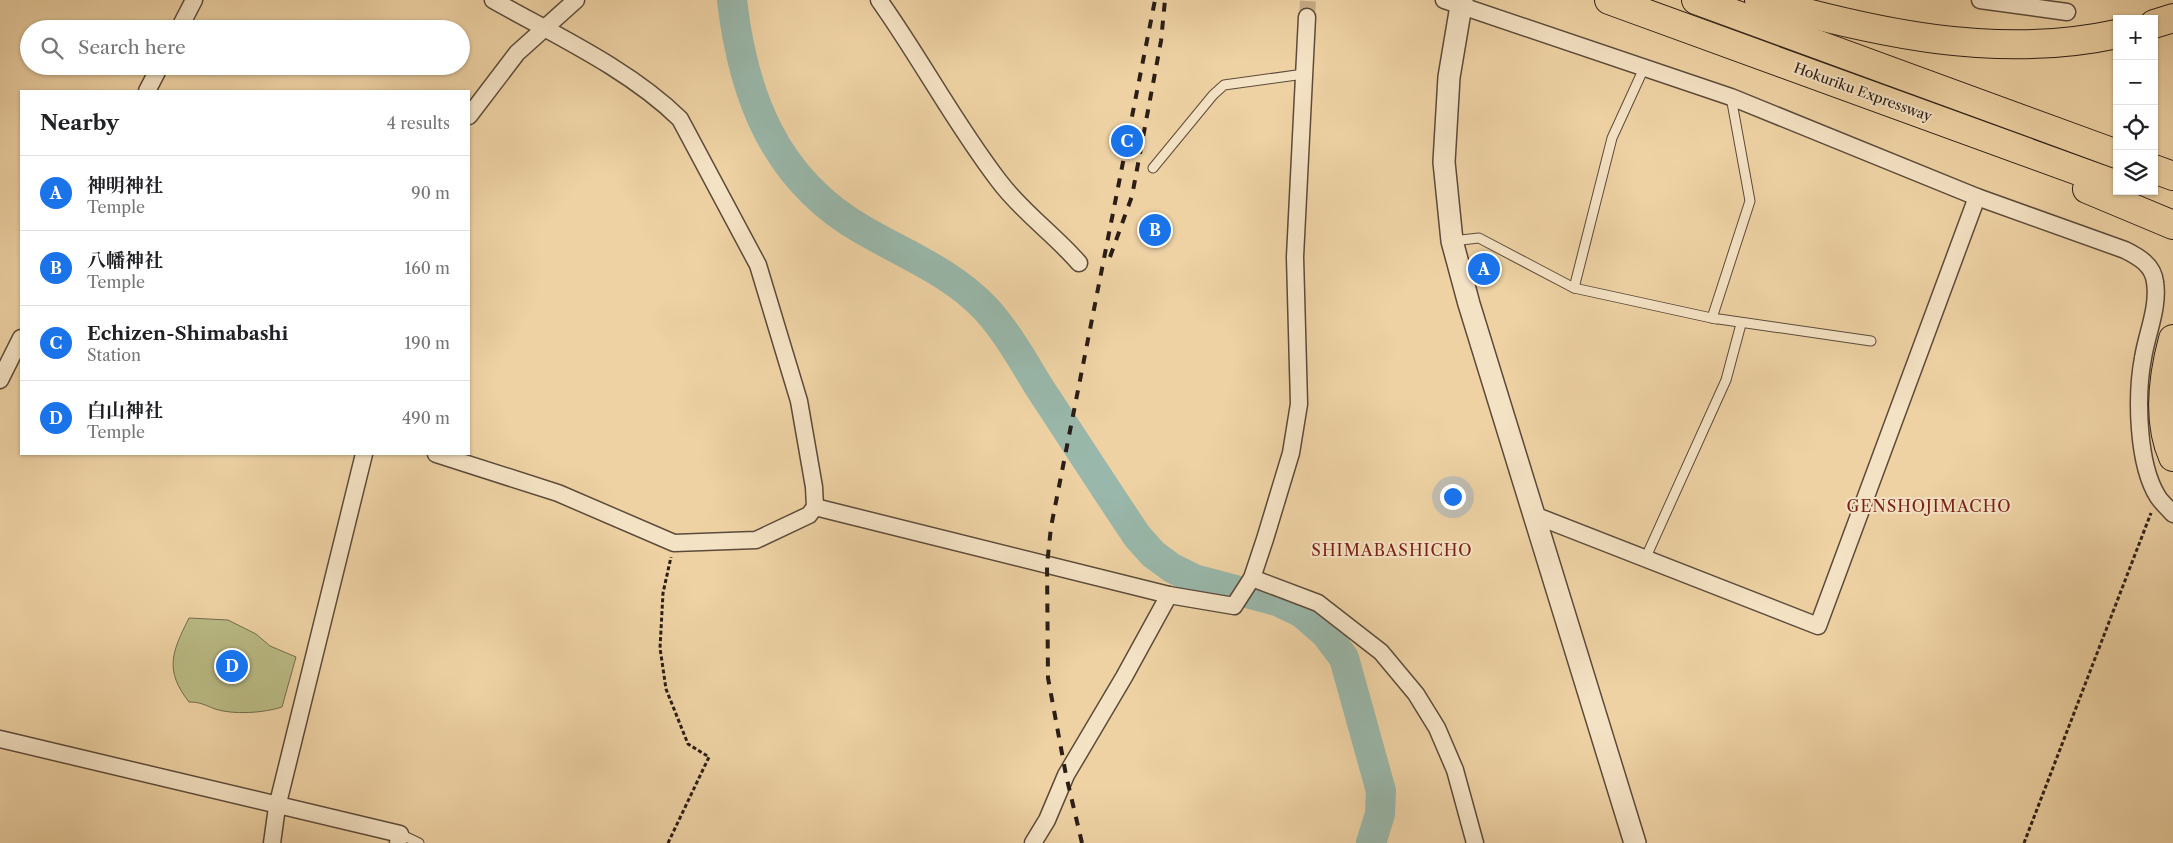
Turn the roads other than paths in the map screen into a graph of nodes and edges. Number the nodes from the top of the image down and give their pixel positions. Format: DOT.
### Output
graph roads {
  1 [pos="194,0"];
  2 [pos="493,0"];
  3 [pos="576,0"];
  4 [pos="879,0"];
  5 [pos="1609,0"];
  6 [pos="1696,0"];
  7 [pos="1759,0"];
  8 [pos="1980,0"];
  9 [pos="1455,2"];
  10 [pos="2067,12"];
  11 [pos="1307,17"];
  12 [pos="2173,18"];
  13 [pos="184,20"];
  14 [pos="2158,23"];
  15 [pos="544,28"];
  16 [pos="2113,35"];
  17 [pos="1644,68"];
  18 [pos="1304,74"];
  19 [pos="155,75"];
  20 [pos="1852,88"];
  21 [pos="148,90"];
  22 [pos="1731,97"];
  23 [pos="470,115"];
  24 [pos="2113,153"];
  25 [pos="1153,168"];
  26 [pos="2158,170"];
  27 [pos="2173,176"];
  28 [pos="2113,184"];
  29 [pos="2140,195"];
  30 [pos="1977,197"];
  31 [pos="2170,214"];
  32 [pos="1452,241"];
  33 [pos="1079,263"];
  34 [pos="1574,288"];
  35 [pos="1712,318"];
  36 [pos="1741,324"];
  37 [pos="2173,339"];
  38 [pos="20,340"];
  39 [pos="1871,341"];
  40 [pos="0,380"];
  41 [pos="364,455"];
  42 [pos="439,455"];
  43 [pos="2173,457"];
  44 [pos="815,507"];
  45 [pos="2173,514"];
  46 [pos="1534,515"];
  47 [pos="1646,557"];
  48 [pos="1246,588"];
  49 [pos="1169,595"];
  50 [pos="0,739"];
  51 [pos="277,807"];
  52 [pos="399,839"];
  53 [pos="272,843"];
  54 [pos="419,843"];
  55 [pos="1033,843"];
  56 [pos="1475,843"];
  57 [pos="1634,843"];
  1 -- 13 [label="street"];
  2 -- 15 [label="street"];
  3 -- 15 [label="street"];
  4 -- 33 [label="street"];
  5 -- 20 [label="highway, Hokuriku Expressway"];
  6 -- 24 [label="highway"];
  7 -- 16 [label="highway"];
  8 -- 10 [label="street"];
  9 -- 17 [label="street"];
  9 -- 32 [label="street"];
  11 -- 18 [label="street"];
  12 -- 14 [label="highway"];
  15 -- 23 [label="street"];
  15 -- 44 [label="street"];
  17 -- 22 [label="street"];
  17 -- 34 [label="lane"];
  18 -- 25 [label="lane"];
  18 -- 48 [label="street"];
  19 -- 21 [label="street"];
  20 -- 28 [label="highway, Hokuriku Expressway"];
  20 -- 31 [label="highway"];
  22 -- 30 [label="street"];
  22 -- 35 [label="lane"];
  26 -- 27 [label="highway"];
  29 -- 31 [label="highway"];
  30 -- 45 [label="street"];
  30 -- 47 [label="street"];
  32 -- 34 [label="lane"];
  32 -- 46 [label="street"];
  34 -- 35 [label="lane"];
  35 -- 36 [label="lane"];
  36 -- 39 [label="lane"];
  36 -- 47 [label="lane"];
  37 -- 43 [label="highway"];
  38 -- 40 [label="street"];
  41 -- 51 [label="street"];
  42 -- 44 [label="street"];
  44 -- 49 [label="street"];
  46 -- 47 [label="street"];
  46 -- 57 [label="street"];
  48 -- 49 [label="street"];
  48 -- 56 [label="street"];
  49 -- 55 [label="street"];
  50 -- 51 [label="street"];
  51 -- 52 [label="street"];
  51 -- 53 [label="street"];
  52 -- 54 [label="lane"];
}
